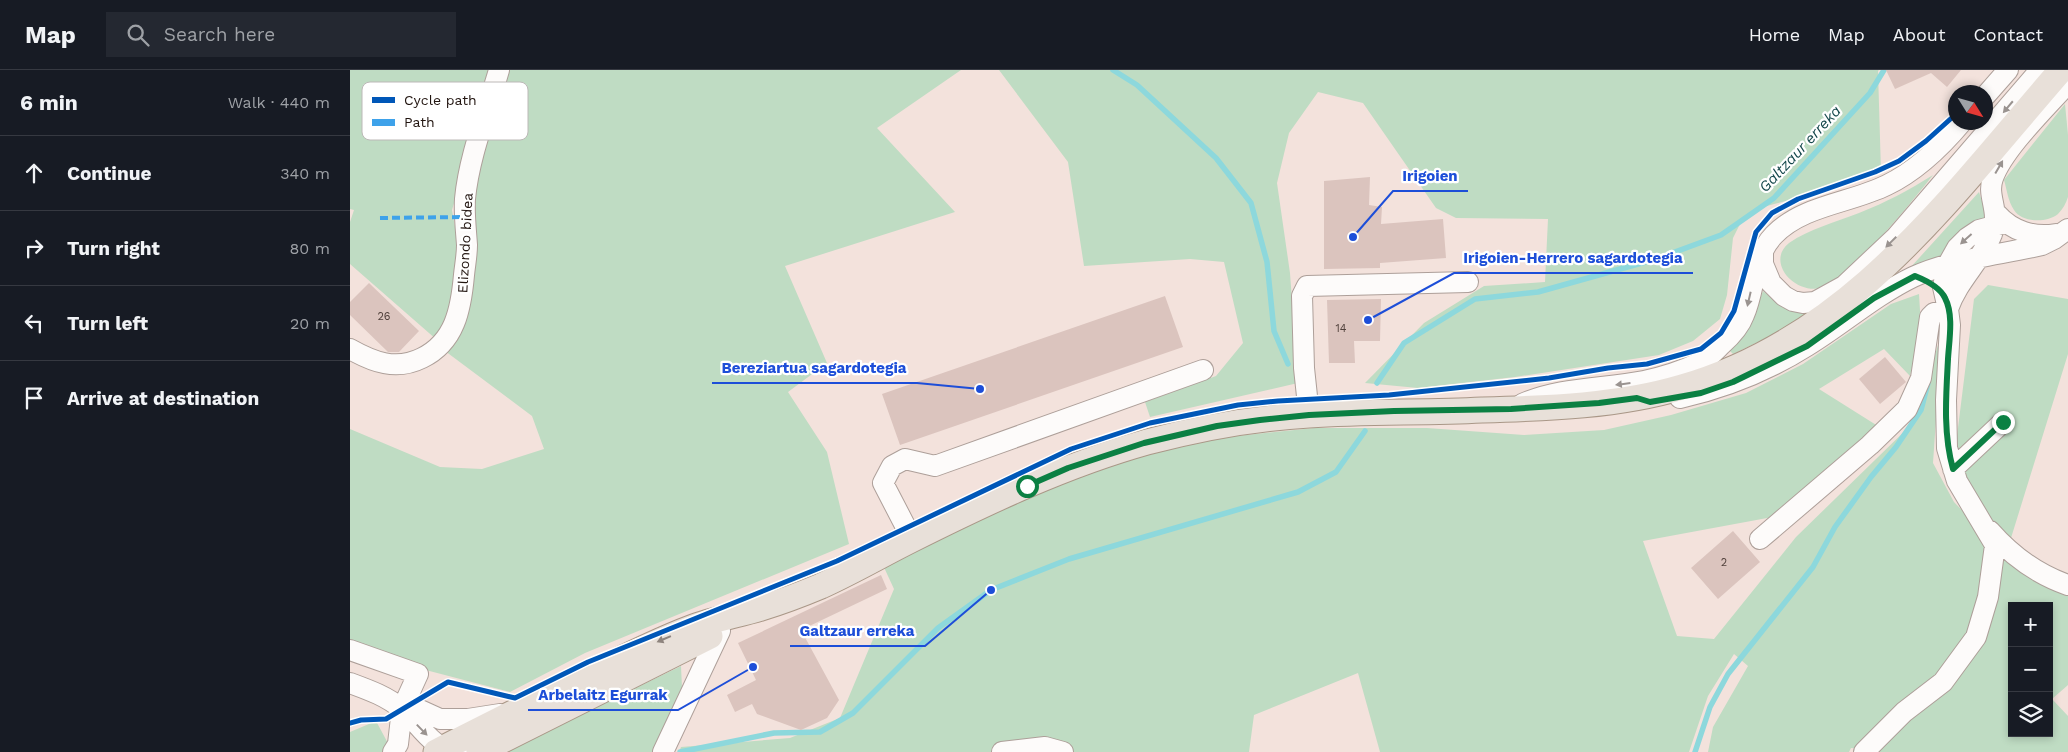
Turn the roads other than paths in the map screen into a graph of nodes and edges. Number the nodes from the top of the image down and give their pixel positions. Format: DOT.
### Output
graph roads {
  1 [pos="499,70"];
  2 [pos="2057,78"];
  3 [pos="495,82"];
  4 [pos="1954,130"];
  5 [pos="478,140"];
  6 [pos="1999,220"];
  7 [pos="2067,230"];
  8 [pos="1763,253"];
  9 [pos="1980,258"];
  10 [pos="1947,266"];
  11 [pos="1915,276"];
  12 [pos="1468,282"];
  13 [pos="1947,303"];
  14 [pos="350,349"];
  15 [pos="1203,370"];
  16 [pos="1637,398"];
  17 [pos="1511,409"];
  18 [pos="1309,415"];
  19 [pos="2003,422"];
  20 [pos="1953,469"];
  21 [pos="1974,512"];
  22 [pos="912,539"];
  23 [pos="1760,539"];
  24 [pos="2068,585"];
  25 [pos="761,608"];
  26 [pos="720,631"];
  27 [pos="350,650"];
  28 [pos="647,668"];
  29 [pos="350,683"];
  30 [pos="524,708"];
  31 [pos="402,709"];
  32 [pos="440,719"];
  33 [pos="447,751"];
  34 [pos="393,752"];
  35 [pos="479,752"];
  36 [pos="663,752"];
  37 [pos="1002,752"];
  38 [pos="1063,752"];
  39 [pos="1864,752"];
  1 -- 3 [label="street, Elizondo bidea"];
  6 -- 2 [label="street, one-way"];
  2 -- 8 [label="street, one-way"];
  2 -- 16 [label="main road"];
  4 -- 8 [label="street"];
  5 -- 14 [label="street, Elizondo bidea"];
  6 -- 7 [label="street"];
  6 -- 9 [label="street"];
  6 -- 10 [label="street, one-way"];
  7 -- 9 [label="street"];
  8 -- 17 [label="street, one-way"];
  9 -- 10 [label="street"];
  9 -- 13 [label="street"];
  10 -- 11 [label="street"];
  10 -- 13 [label="street"];
  11 -- 13 [label="street"];
  11 -- 16 [label="street"];
  12 -- 18 [label="street"];
  13 -- 20 [label="street"];
  13 -- 23 [label="street"];
  15 -- 22 [label="street"];
  16 -- 17 [label="main road"];
  17 -- 18 [label="main road"];
  18 -- 22 [label="main road"];
  19 -- 20 [label="street"];
  20 -- 21 [label="street"];
  21 -- 24 [label="street"];
  21 -- 39 [label="street"];
  22 -- 25 [label="main road"];
  25 -- 26 [label="main road"];
  25 -- 30 [label="main road, one-way"];
  26 -- 28 [label="main road"];
  26 -- 36 [label="street"];
  27 -- 31 [label="street"];
  28 -- 33 [label="street"];
  28 -- 35 [label="main road"];
  29 -- 31 [label="street"];
  30 -- 32 [label="street"];
  30 -- 33 [label="main road"];
  31 -- 32 [label="street"];
  31 -- 33 [label="street, one-way"];
  31 -- 34 [label="street"];
  32 -- 33 [label="street"];
  37 -- 38 [label="street"];
}
